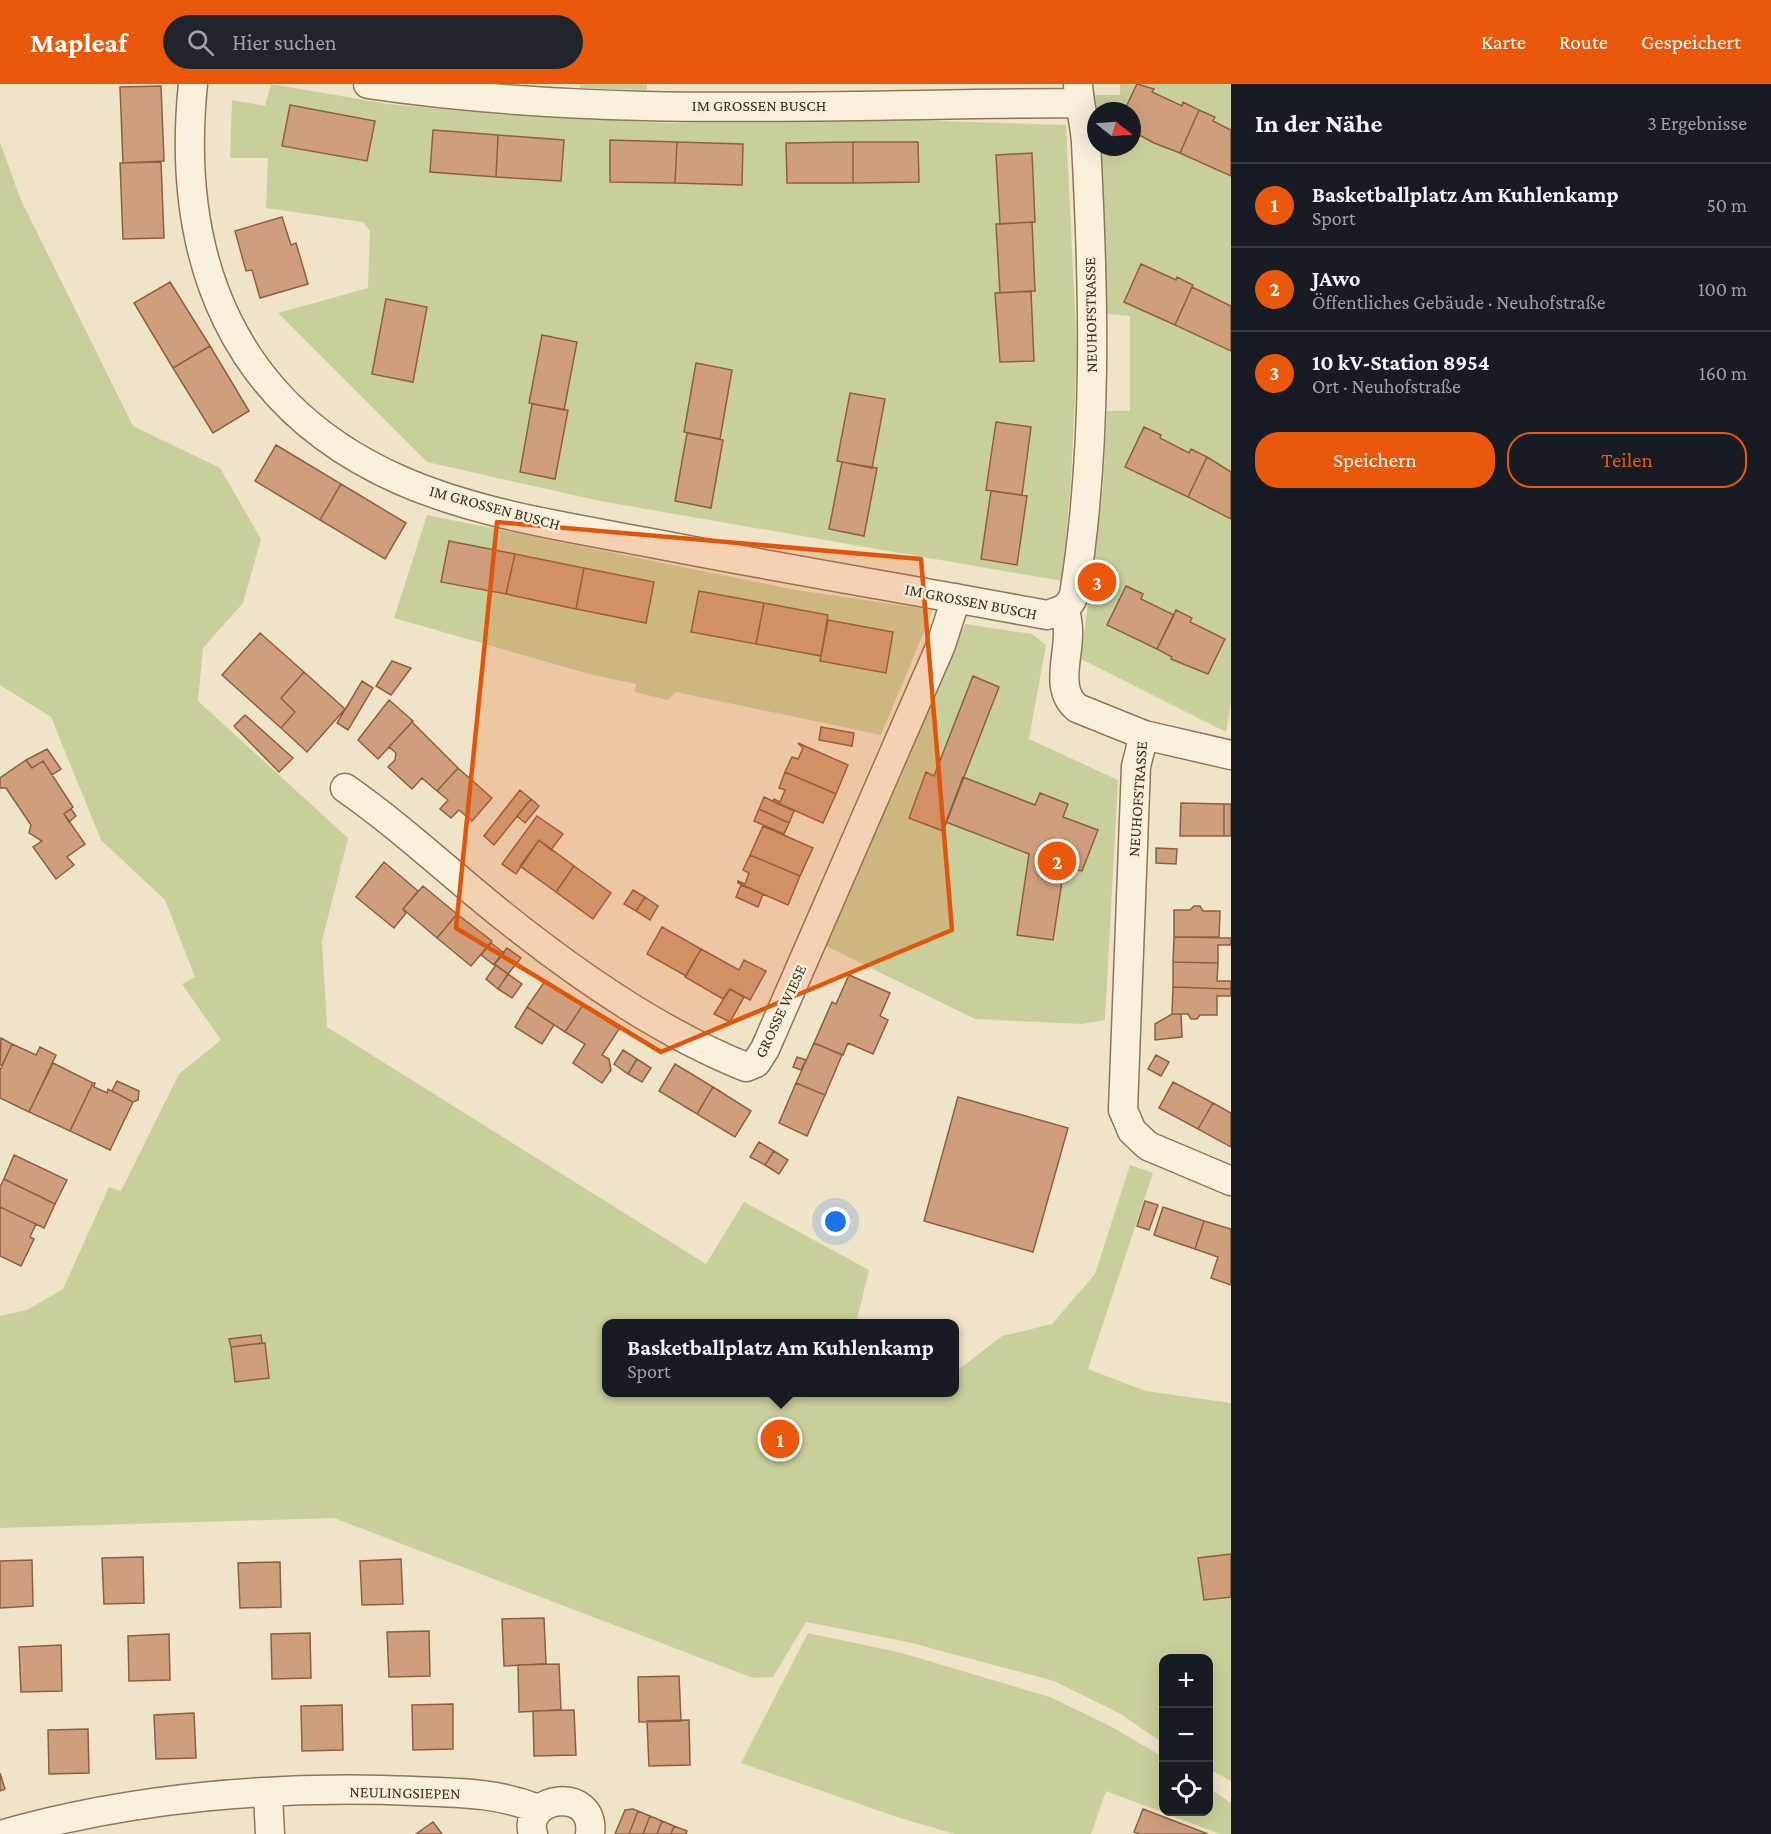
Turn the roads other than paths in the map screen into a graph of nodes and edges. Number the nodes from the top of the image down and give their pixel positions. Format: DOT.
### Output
graph roads {
  1 [pos="193,84"];
  2 [pos="368,84"];
  3 [pos="1078,93"];
  4 [pos="956,598"];
  5 [pos="1064,609"];
  6 [pos="1144,735"];
  7 [pos="1231,755"];
  8 [pos="345,788"];
  9 [pos="1231,1181"];
  10 [pos="268,1794"];
  11 [pos="536,1822"];
  12 [pos="4,1834"];
  13 [pos="270,1834"];
  14 [pos="590,1834"];
  1 -- 4 [label="street, IM GROSSEN BUSCH"];
  2 -- 3 [label="street, IM GROSSEN BUSCH"];
  3 -- 5 [label="street, NEUHOFSTRASSE"];
  4 -- 5 [label="street, IM GROSSEN BUSCH"];
  4 -- 8 [label="street, GROSSE WIESE"];
  5 -- 6 [label="street, NEUHOFSTRASSE"];
  6 -- 7 [label="street"];
  6 -- 9 [label="street, NEUHOFSTRASSE"];
  10 -- 11 [label="street, NEULINGSIEPEN"];
  10 -- 12 [label="street, NEULINGSIEPEN"];
  10 -- 13 [label="street"];
  11 -- 14 [label="street, NEULINGSIEPEN"];
}
